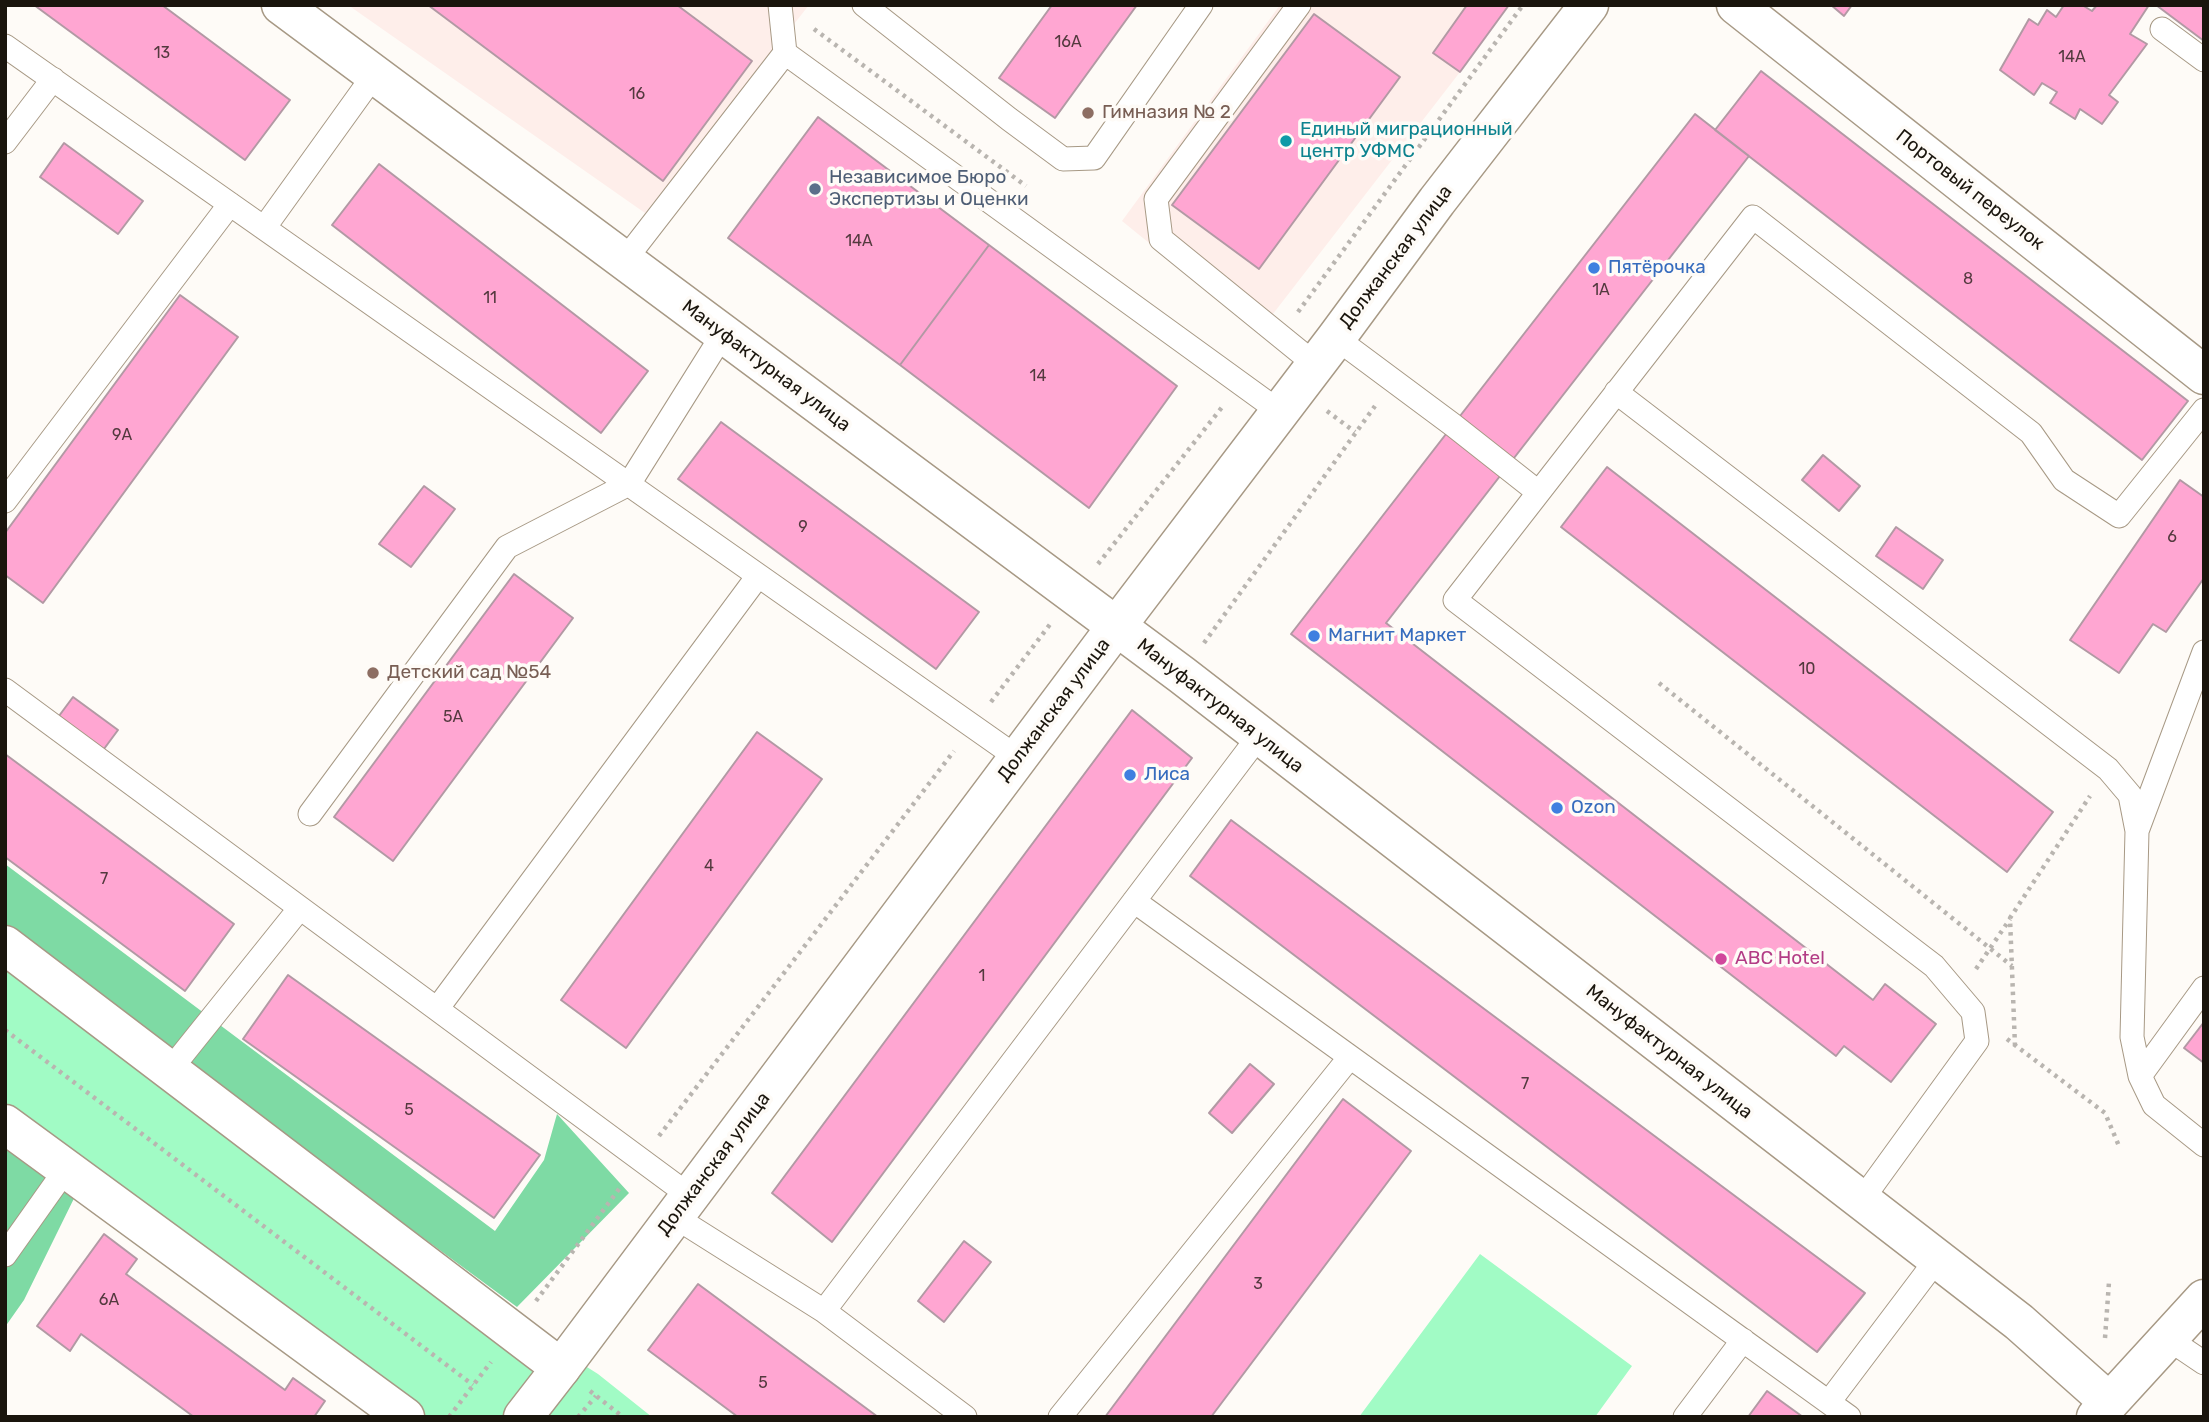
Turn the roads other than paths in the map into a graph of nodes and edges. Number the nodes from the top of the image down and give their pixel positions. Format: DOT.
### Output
graph roads {
  1 [pos="281,5"];
  2 [pos="780,5"];
  3 [pos="864,5"];
  4 [pos="1201,5"];
  5 [pos="1299,5"];
  6 [pos="1589,5"];
  7 [pos="1736,5"];
  8 [pos="2162,29"];
  9 [pos="5,46"];
  10 [pos="785,53"];
  11 [pos="2204,60"];
  12 [pos="374,75"];
  13 [pos="53,79"];
  14 [pos="5,142"];
  15 [pos="230,204"];
  16 [pos="264,228"];
  17 [pos="624,261"];
  18 [pos="723,334"];
  19 [pos="1326,351"];
  20 [pos="2204,375"];
  21 [pos="1616,392"];
  22 [pos="2204,410"];
  23 [pos="1280,412"];
  24 [pos="629,484"];
  25 [pos="1538,492"];
  26 [pos="5,501"];
  27 [pos="758,576"];
  28 [pos="1116,627"];
  29 [pos="2204,652"];
  30 [pos="5,690"];
  31 [pos="1259,736"];
  32 [pos="1018,758"];
  33 [pos="310,814"];
  34 [pos="2137,831"];
  35 [pos="1134,901"];
  36 [pos="300,908"];
  37 [pos="5,945"];
  38 [pos="2204,988"];
  39 [pos="437,1009"];
  40 [pos="1350,1057"];
  41 [pos="170,1070"];
  42 [pos="2140,1076"];
  43 [pos="5,1124"];
  44 [pos="2204,1145"];
  45 [pos="66,1169"];
  46 [pos="1861,1201"];
  47 [pos="682,1207"];
  48 [pos="5,1255"];
  49 [pos="1937,1259"];
  50 [pos="2204,1299"];
  51 [pos="824,1311"];
  52 [pos="2167,1338"];
  53 [pos="1744,1340"];
  54 [pos="2204,1363"];
  55 [pos="561,1368"];
  56 [pos="1829,1402"];
  57 [pos="2103,1409"];
  58 [pos="405,1417"];
  59 [pos="523,1417"];
  60 [pos="965,1417"];
  61 [pos="1060,1417"];
  62 [pos="1685,1417"];
  63 [pos="1849,1417"];
  1 -- 12 [label="street, Мануфактурная улица"];
  2 -- 10 [label="lane"];
  3 -- 4 [label="lane"];
  5 -- 19 [label="lane"];
  6 -- 19 [label="street, Должанская улица"];
  7 -- 20 [label="street, Портовый переулок"];
  8 -- 11 [label="lane"];
  9 -- 13 [label="lane"];
  10 -- 17 [label="lane"];
  10 -- 23 [label="lane"];
  12 -- 16 [label="lane"];
  12 -- 17 [label="street, Мануфактурная улица"];
  13 -- 14 [label="lane"];
  13 -- 15 [label="lane"];
  15 -- 16 [label="lane"];
  15 -- 26 [label="lane"];
  16 -- 24 [label="lane"];
  17 -- 18 [label="street, Мануфактурная улица"];
  18 -- 24 [label="lane"];
  18 -- 28 [label="street, Мануфактурная улица"];
  19 -- 23 [label="street, Должанская улица"];
  19 -- 25 [label="lane"];
  21 -- 22 [label="lane"];
  21 -- 25 [label="lane"];
  21 -- 34 [label="lane"];
  23 -- 28 [label="street, Должанская улица"];
  24 -- 27 [label="lane"];
  24 -- 33 [label="lane"];
  25 -- 46 [label="lane"];
  27 -- 32 [label="lane"];
  27 -- 39 [label="lane"];
  28 -- 31 [label="street, Мануфактурная улица"];
  28 -- 32 [label="street, Должанская улица"];
  29 -- 34 [label="lane"];
  30 -- 36 [label="lane"];
  31 -- 35 [label="lane"];
  31 -- 46 [label="street, Мануфактурная улица"];
  32 -- 47 [label="street, Должанская улица"];
  34 -- 42 [label="lane"];
  35 -- 40 [label="lane"];
  35 -- 51 [label="lane"];
  36 -- 39 [label="lane"];
  36 -- 41 [label="lane"];
  37 -- 41 [label="street"];
  38 -- 42 [label="lane"];
  39 -- 47 [label="lane"];
  40 -- 53 [label="lane"];
  40 -- 61 [label="lane"];
  41 -- 55 [label="street"];
  42 -- 44 [label="lane"];
  43 -- 45 [label="street"];
  45 -- 48 [label="lane"];
  45 -- 58 [label="street"];
  46 -- 49 [label="street, Мануфактурная улица"];
  47 -- 51 [label="lane"];
  47 -- 55 [label="street, Должанская улица"];
  49 -- 56 [label="lane"];
  49 -- 57 [label="street, Мануфактурная улица"];
  50 -- 52 [label="street"];
  51 -- 60 [label="lane"];
  52 -- 54 [label="lane"];
  52 -- 57 [label="street"];
  53 -- 56 [label="lane"];
  53 -- 62 [label="lane"];
  55 -- 59 [label="street, Должанская улица"];
  56 -- 63 [label="lane"];
}
